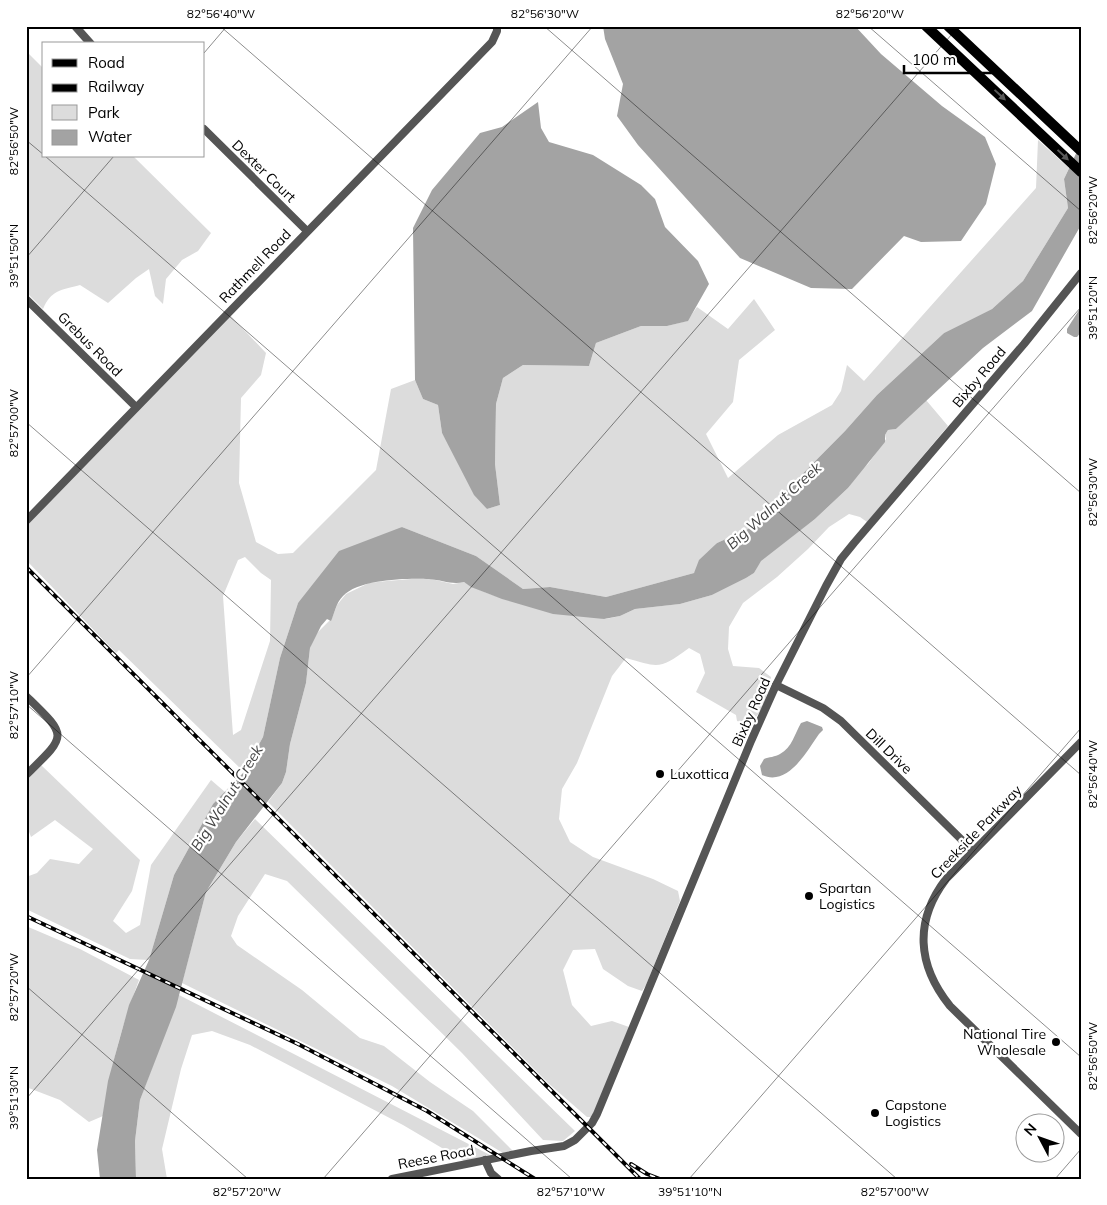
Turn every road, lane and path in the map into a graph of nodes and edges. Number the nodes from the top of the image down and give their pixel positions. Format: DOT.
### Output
graph roads {
  1 [pos="75,26"];
  2 [pos="497,26"];
  3 [pos="926,26"];
  4 [pos="948,26"];
  5 [pos="89,42"];
  6 [pos="205,130"];
  7 [pos="1081,151"];
  8 [pos="1081,172"];
  9 [pos="307,231"];
  10 [pos="1081,273"];
  11 [pos="26,299"];
  12 [pos="136,408"];
  13 [pos="26,521"];
  14 [pos="776,685"];
  15 [pos="26,696"];
  16 [pos="1081,742"];
  17 [pos="26,775"];
  18 [pos="973,851"];
  19 [pos="1081,1134"];
  20 [pos="486,1160"];
  21 [pos="392,1179"];
  22 [pos="498,1179"];
  1 -- 5 [label="street"];
  2 -- 9 [label="street, Rathmell Road"];
  3 -- 8 [label="main road, one-way"];
  4 -- 7 [label="main road"];
  6 -- 9 [label="street, Dexter Court"];
  9 -- 12 [label="street, Rathmell Road"];
  10 -- 14 [label="street, Bixby Road"];
  11 -- 12 [label="street, Grebus Road"];
  12 -- 13 [label="street, Rathmell Road"];
  14 -- 18 [label="street, Dill Drive"];
  14 -- 20 [label="street, Bixby Road"];
  15 -- 17 [label="street"];
  16 -- 18 [label="street, Creekside Parkway"];
  18 -- 19 [label="street, Creekside Parkway"];
  20 -- 21 [label="street, Reese Road"];
  20 -- 22 [label="street"];
}
